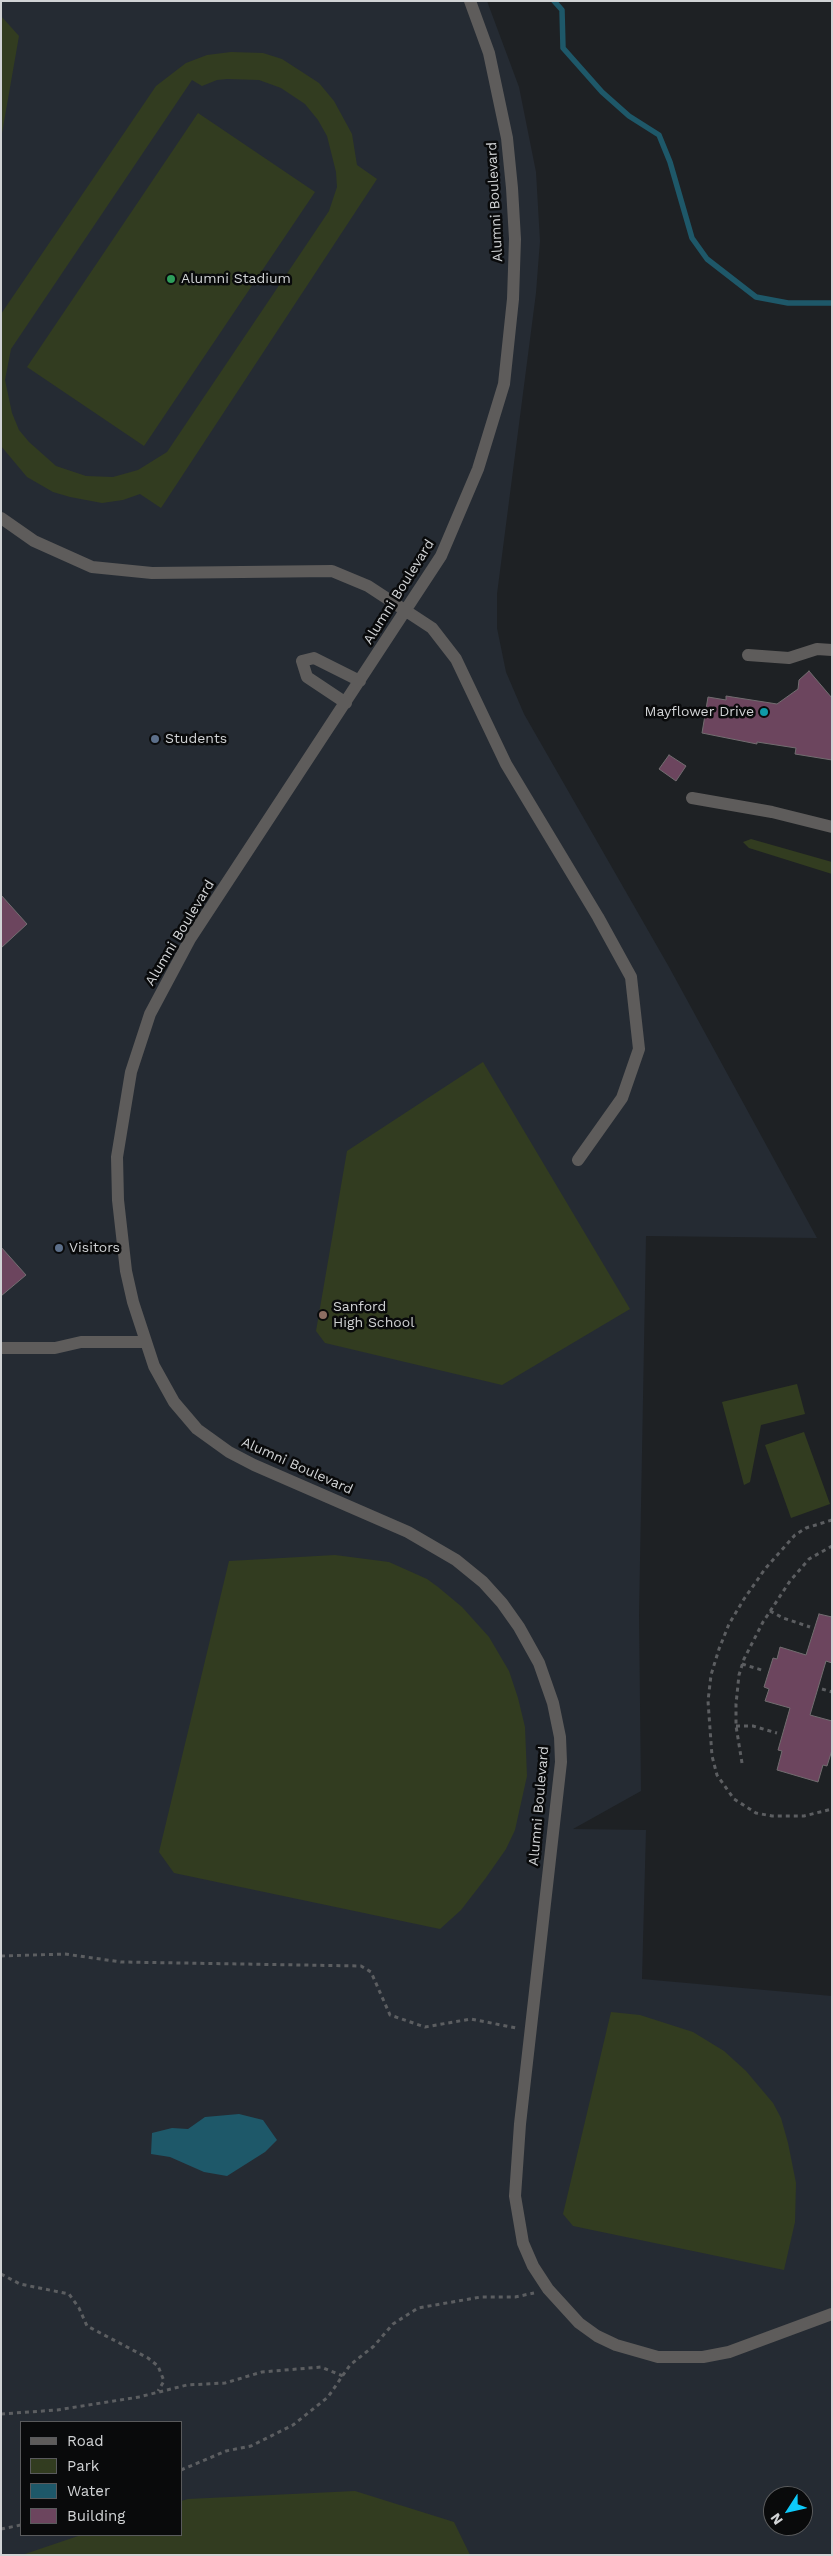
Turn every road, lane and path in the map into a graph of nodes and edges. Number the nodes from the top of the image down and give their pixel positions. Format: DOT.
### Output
graph roads {
  1 [pos="470,1"];
  2 [pos="1,518"];
  3 [pos="406,609"];
  4 [pos="832,650"];
  5 [pos="748,655"];
  6 [pos="360,681"];
  7 [pos="346,703"];
  8 [pos="692,798"];
  9 [pos="832,827"];
  10 [pos="578,1160"];
  11 [pos="144,1342"];
  12 [pos="1,1348"];
  13 [pos="832,1520"];
  14 [pos="832,1546"];
  15 [pos="770,1610"];
  16 [pos="810,1627"];
  17 [pos="742,1664"];
  18 [pos="764,1671"];
  19 [pos="822,1689"];
  20 [pos="832,1692"];
  21 [pos="736,1726"];
  22 [pos="778,1733"];
  23 [pos="742,1763"];
  24 [pos="832,1809"];
  25 [pos="1,1956"];
  26 [pos="531,2031"];
  27 [pos="1,2274"];
  28 [pos="548,2289"];
  29 [pos="832,2314"];
  30 [pos="343,2376"];
  31 [pos="158,2391"];
  32 [pos="1,2414"];
  33 [pos="182,2470"];
  34 [pos="20,2526"];
  35 [pos="1,2529"];
  1 -- 3 [label="street, Alumni Boulevard"];
  2 -- 3 [label="street"];
  3 -- 6 [label="street, Alumni Boulevard"];
  3 -- 10 [label="street"];
  4 -- 5 [label="street"];
  6 -- 7 [label="street, Alumni Boulevard"];
  6 -- 7 [label="street"];
  7 -- 11 [label="street, Alumni Boulevard"];
  8 -- 9 [label="street"];
  11 -- 12 [label="street"];
  11 -- 26 [label="street, Alumni Boulevard"];
  13 -- 24 [label="path"];
  14 -- 15 [label="path"];
  15 -- 16 [label="path"];
  15 -- 17 [label="path"];
  17 -- 18 [label="path"];
  17 -- 21 [label="path"];
  19 -- 20 [label="path"];
  21 -- 22 [label="path"];
  21 -- 23 [label="path"];
  25 -- 26 [label="path"];
  26 -- 28 [label="street, Alumni Boulevard"];
  27 -- 31 [label="path"];
  28 -- 29 [label="street, Alumni Boulevard"];
  28 -- 30 [label="path"];
  30 -- 31 [label="path"];
  30 -- 33 [label="path"];
  31 -- 32 [label="path"];
  34 -- 35 [label="path"];
}
